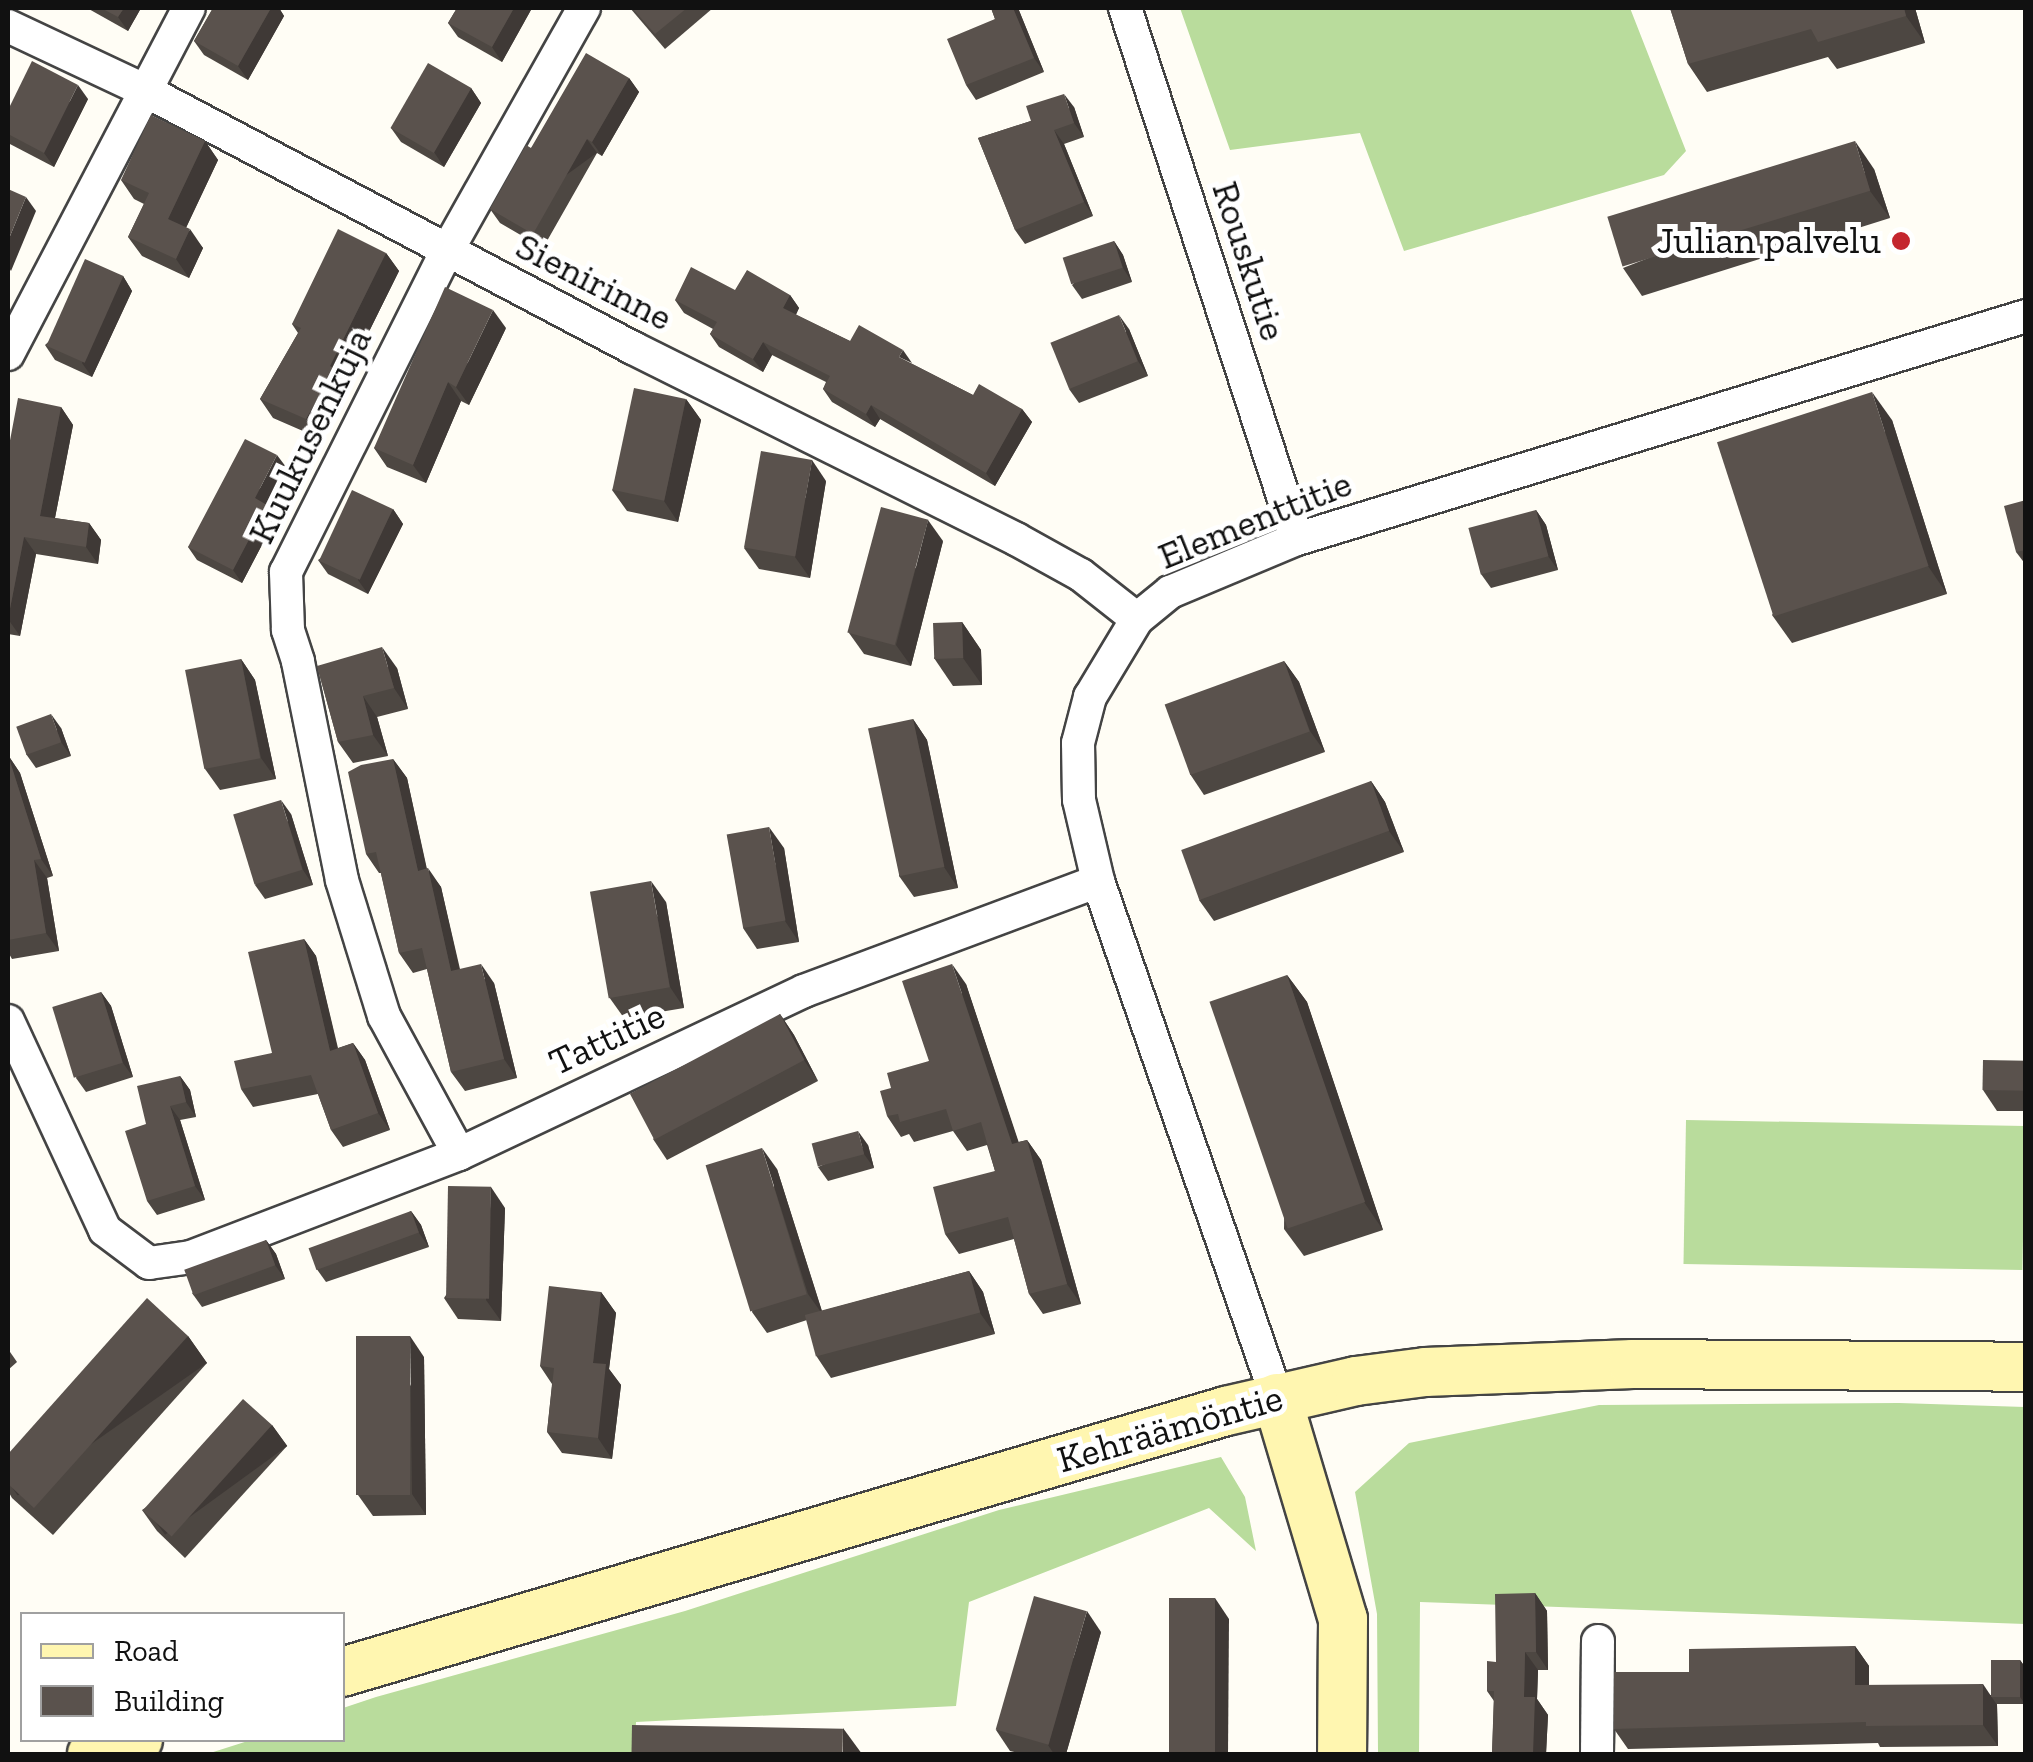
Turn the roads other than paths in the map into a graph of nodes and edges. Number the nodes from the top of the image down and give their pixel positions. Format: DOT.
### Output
graph roads {
  1 [pos="189,8"];
  2 [pos="584,8"];
  3 [pos="1125,8"];
  4 [pos="8,26"];
  5 [pos="144,90"];
  6 [pos="447,251"];
  7 [pos="2026,316"];
  8 [pos="8,354"];
  9 [pos="1298,539"];
  10 [pos="1137,619"];
  11 [pos="1098,881"];
  12 [pos="8,1020"];
  13 [pos="459,1154"];
  14 [pos="2026,1366"];
  15 [pos="1277,1398"];
  16 [pos="1598,1641"];
  17 [pos="345,1671"];
  18 [pos="131,1742"];
  19 [pos="92,1754"];
  20 [pos="1342,1754"];
  21 [pos="1597,1754"];
  1 -- 5 [label="street"];
  2 -- 6 [label="street, Kuukusenkuja"];
  3 -- 9 [label="street, Rouskutie"];
  4 -- 5 [label="street, Sienirinne"];
  5 -- 6 [label="street, Sienirinne"];
  5 -- 8 [label="street"];
  6 -- 10 [label="street, Sienirinne"];
  6 -- 13 [label="street, Kuukusenkuja"];
  7 -- 9 [label="street, Elementtitie"];
  9 -- 10 [label="street, Elementtitie"];
  10 -- 11 [label="street, Elementtitie"];
  11 -- 13 [label="street, Tattitie"];
  11 -- 15 [label="street, Elementtitie"];
  12 -- 13 [label="street, Tattitie"];
  14 -- 15 [label="street, Kehräämöntie"];
  15 -- 17 [label="street, Kehräämöntie"];
  15 -- 20 [label="street"];
  16 -- 21 [label="street"];
  18 -- 19 [label="street"];
}
